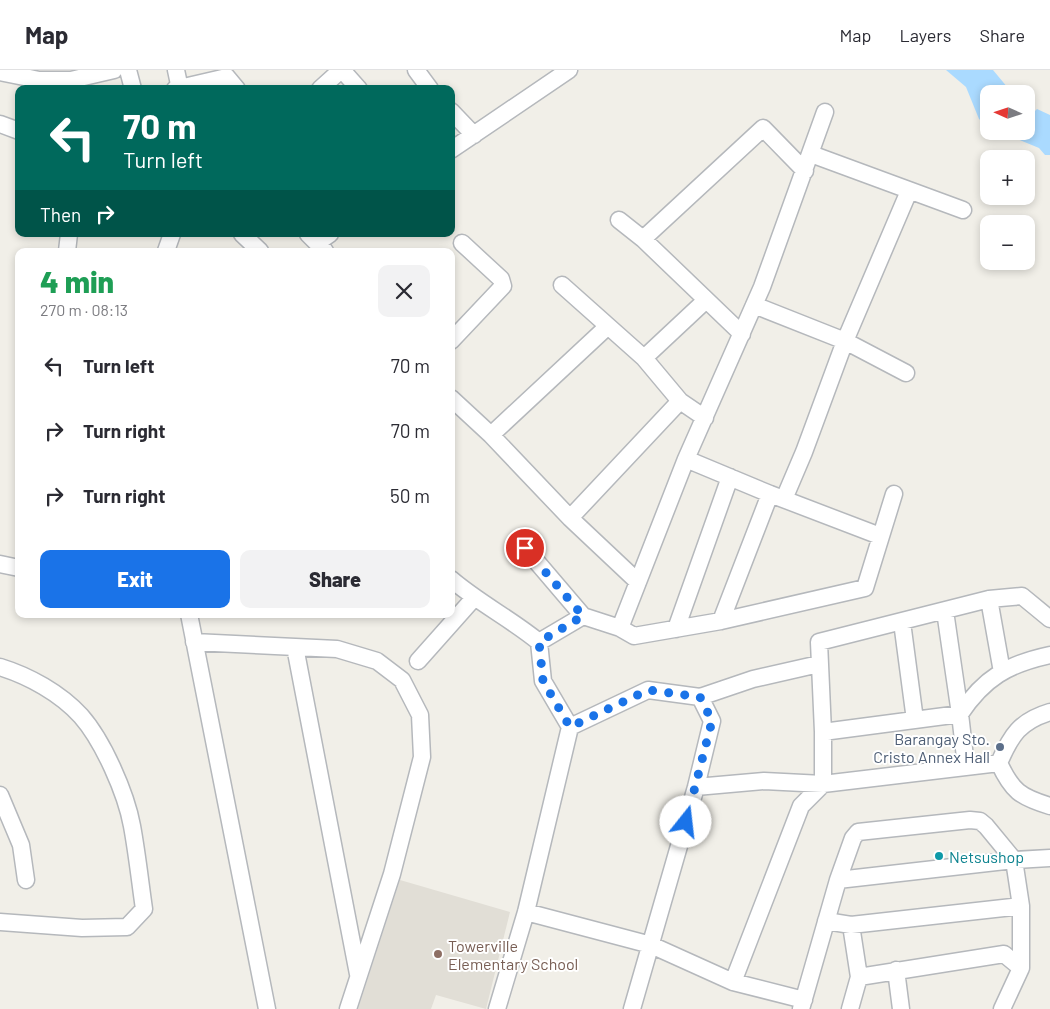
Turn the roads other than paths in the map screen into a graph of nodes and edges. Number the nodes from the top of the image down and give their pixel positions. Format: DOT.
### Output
graph roads {
  1 [pos="114,70"];
  2 [pos="128,70"];
  3 [pos="176,70"];
  4 [pos="341,70"];
  5 [pos="416,70"];
  6 [pos="568,70"];
  7 [pos="0,72"];
  8 [pos="71,80"];
  9 [pos="132,85"];
  10 [pos="178,85"];
  11 [pos="191,85"];
  12 [pos="234,85"];
  13 [pos="324,85"];
  14 [pos="355,85"];
  15 [pos="427,85"];
  16 [pos="825,112"];
  17 [pos="455,115"];
  18 [pos="0,124"];
  19 [pos="15,130"];
  20 [pos="474,135"];
  21 [pos="455,147"];
  22 [pos="811,154"];
  23 [pos="805,171"];
  24 [pos="909,192"];
  25 [pos="963,210"];
  26 [pos="619,220"];
  27 [pos="245,237"];
  28 [pos="643,239"];
  29 [pos="462,243"];
  30 [pos="257,248"];
  31 [pos="562,285"];
  32 [pos="705,301"];
  33 [pos="754,305"];
  34 [pos="608,326"];
  35 [pos="742,334"];
  36 [pos="455,337"];
  37 [pos="845,341"];
  38 [pos="644,358"];
  39 [pos="906,373"];
  40 [pos="680,401"];
  41 [pos="455,402"];
  42 [pos="705,418"];
  43 [pos="491,435"];
  44 [pos="686,459"];
  45 [pos="730,477"];
  46 [pos="894,494"];
  47 [pos="777,496"];
  48 [pos="570,518"];
  49 [pos="880,536"];
  50 [pos="525,548"];
  51 [pos="0,564"];
  52 [pos="15,567"];
  53 [pos="638,582"];
  54 [pos="455,583"];
  55 [pos="474,598"];
  56 [pos="989,599"];
  57 [pos="945,611"];
  58 [pos="583,616"];
  59 [pos="190,618"];
  60 [pos="1050,619"];
  61 [pos="721,621"];
  62 [pos="902,622"];
  63 [pos="620,628"];
  64 [pos="676,629"];
  65 [pos="194,642"];
  66 [pos="539,642"];
  67 [pos="295,647"];
  68 [pos="1050,655"];
  69 [pos="418,661"];
  70 [pos="819,664"];
  71 [pos="0,667"];
  72 [pos="1002,672"];
  73 [pos="700,697"];
  74 [pos="1050,712"];
  75 [pos="960,714"];
  76 [pos="915,720"];
  77 [pos="570,727"];
  78 [pos="823,732"];
  79 [pos="999,763"];
  80 [pos="966,766"];
  81 [pos="823,784"];
  82 [pos="696,787"];
  83 [pos="0,795"];
  84 [pos="1050,806"];
  85 [pos="1050,858"];
  86 [pos="1014,860"];
  87 [pos="26,880"];
  88 [pos="838,880"];
  89 [pos="1021,906"];
  90 [pos="526,912"];
  91 [pos="826,921"];
  92 [pos="0,922"];
  93 [pos="852,925"];
  94 [pos="651,945"];
  95 [pos="1021,968"];
  96 [pos="896,970"];
  97 [pos="358,974"];
  98 [pos="859,976"];
  99 [pos="733,982"];
  100 [pos="803,1005"];
  101 [pos="267,1009"];
  102 [pos="348,1009"];
  103 [pos="497,1009"];
  104 [pos="632,1009"];
  105 [pos="850,1009"];
  106 [pos="901,1009"];
  107 [pos="1002,1009"];
  1 -- 8 [label="street"];
  2 -- 9 [label="street"];
  3 -- 10 [label="street"];
  4 -- 13 [label="street"];
  4 -- 14 [label="street"];
  5 -- 15 [label="street"];
  6 -- 20 [label="street"];
  7 -- 8 [label="street"];
  11 -- 12 [label="street"];
  16 -- 22 [label="street"];
  17 -- 20 [label="street"];
  18 -- 19 [label="street"];
  20 -- 21 [label="street"];
  22 -- 23 [label="street"];
  22 -- 24 [label="street"];
  23 -- 28 [label="street"];
  23 -- 33 [label="street"];
  24 -- 25 [label="street"];
  24 -- 37 [label="street"];
  26 -- 28 [label="street"];
  27 -- 30 [label="street"];
  28 -- 32 [label="street"];
  29 -- 36 [label="street"];
  31 -- 34 [label="street"];
  32 -- 35 [label="street"];
  32 -- 38 [label="street"];
  33 -- 35 [label="street"];
  33 -- 37 [label="street"];
  34 -- 38 [label="street"];
  34 -- 43 [label="street"];
  35 -- 42 [label="street"];
  37 -- 39 [label="street"];
  37 -- 47 [label="street"];
  38 -- 40 [label="street"];
  40 -- 42 [label="street"];
  40 -- 48 [label="street"];
  41 -- 43 [label="street"];
  42 -- 44 [label="street"];
  43 -- 48 [label="street"];
  44 -- 45 [label="street"];
  44 -- 53 [label="street"];
  45 -- 47 [label="street"];
  45 -- 64 [label="street"];
  46 -- 49 [label="street"];
  47 -- 49 [label="street"];
  47 -- 61 [label="street"];
  48 -- 53 [label="street"];
  49 -- 61 [label="street"];
  50 -- 58 [label="street"];
  51 -- 52 [label="street"];
  53 -- 63 [label="street"];
  54 -- 55 [label="street"];
  55 -- 66 [label="street"];
  55 -- 69 [label="street"];
  56 -- 57 [label="street"];
  56 -- 60 [label="street"];
  56 -- 72 [label="street"];
  57 -- 62 [label="street"];
  57 -- 75 [label="street"];
  58 -- 63 [label="street"];
  58 -- 66 [label="street"];
  59 -- 65 [label="street"];
  61 -- 64 [label="street"];
  62 -- 70 [label="street"];
  62 -- 76 [label="street"];
  63 -- 64 [label="street"];
  65 -- 67 [label="street"];
  65 -- 101 [label="street"];
  66 -- 77 [label="street"];
  67 -- 97 [label="street"];
  67 -- 97 [label="street"];
  68 -- 72 [label="street"];
  70 -- 73 [label="street"];
  70 -- 78 [label="street"];
  71 -- 92 [label="street"];
  72 -- 75 [label="street"];
  73 -- 77 [label="street"];
  73 -- 82 [label="street"];
  74 -- 79 [label="street"];
  75 -- 76 [label="street"];
  75 -- 80 [label="street"];
  76 -- 78 [label="street"];
  77 -- 90 [label="street"];
  78 -- 81 [label="street"];
  79 -- 80 [label="street"];
  79 -- 84 [label="street"];
  80 -- 81 [label="street"];
  81 -- 82 [label="street"];
  81 -- 99 [label="street"];
  82 -- 94 [label="street"];
  83 -- 87 [label="street"];
  85 -- 86 [label="street"];
  86 -- 88 [label="street"];
  86 -- 88 [label="street"];
  86 -- 89 [label="street"];
  88 -- 91 [label="street"];
  89 -- 93 [label="street"];
  89 -- 95 [label="street"];
  90 -- 94 [label="street"];
  90 -- 103 [label="street"];
  91 -- 93 [label="street"];
  91 -- 100 [label="street"];
  93 -- 98 [label="street"];
  94 -- 99 [label="street"];
  94 -- 104 [label="street"];
  95 -- 96 [label="street"];
  95 -- 107 [label="street"];
  96 -- 98 [label="street"];
  96 -- 106 [label="street"];
  97 -- 102 [label="street"];
  98 -- 105 [label="street"];
  99 -- 100 [label="street"];
}
